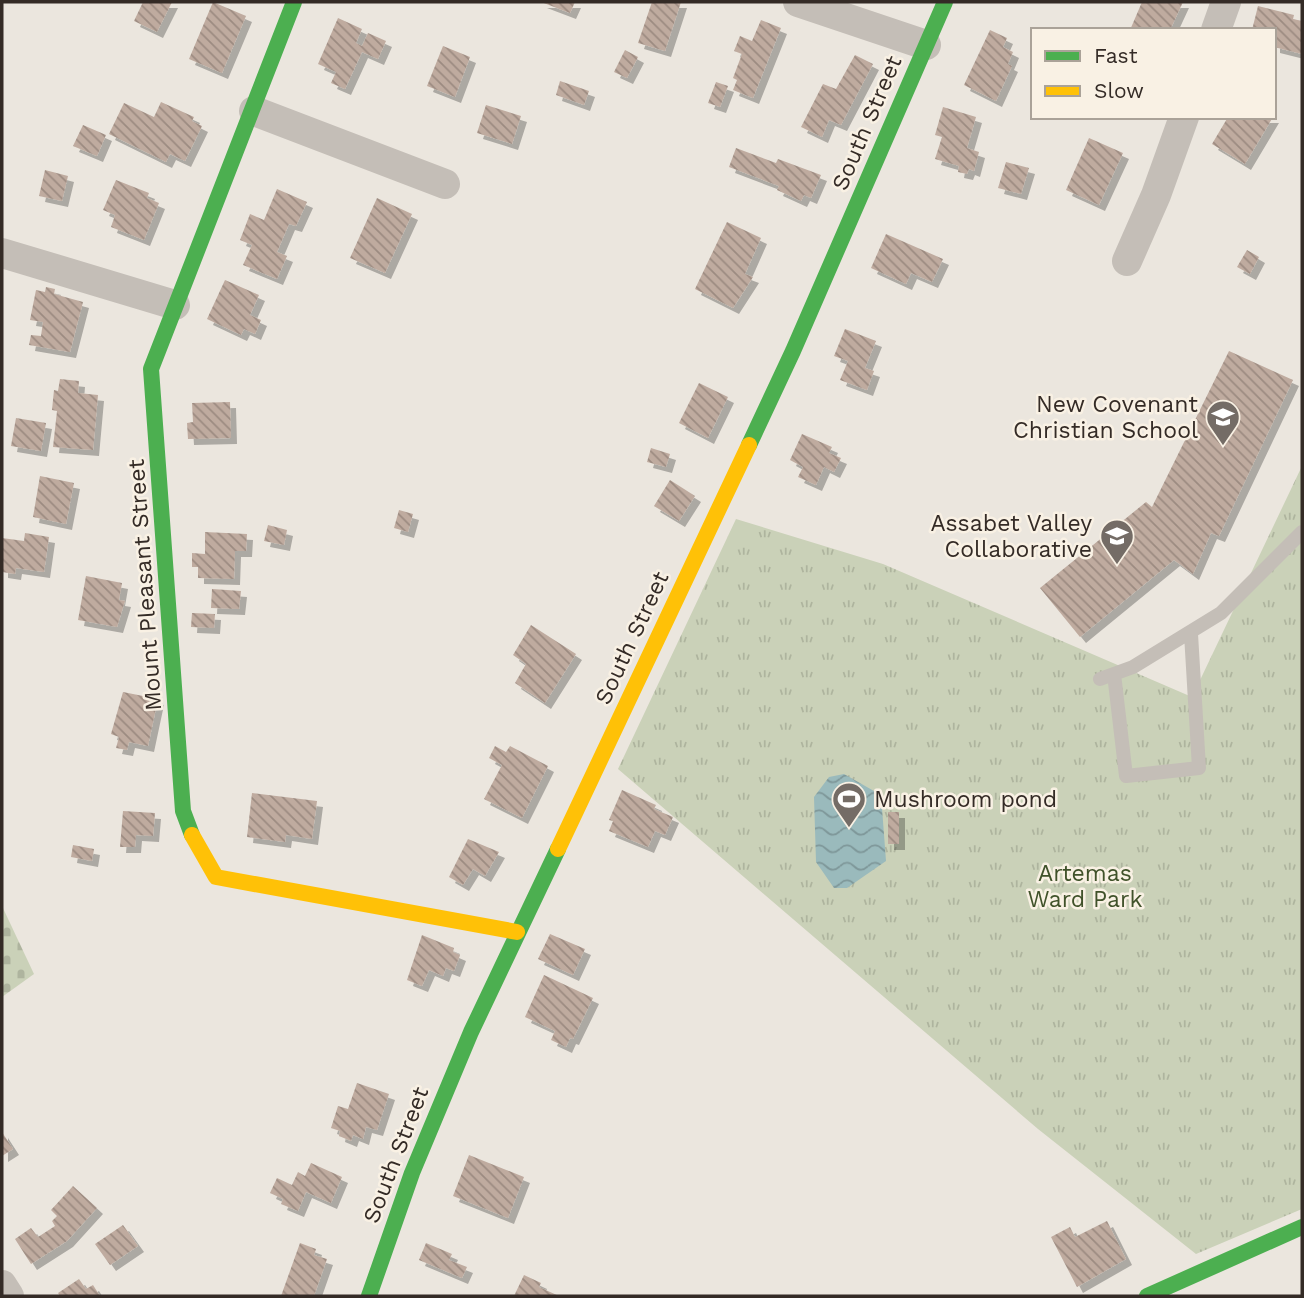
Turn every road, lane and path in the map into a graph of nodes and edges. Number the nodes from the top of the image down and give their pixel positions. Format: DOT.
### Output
graph roads {
  1 [pos="294,2"];
  2 [pos="797,2"];
  3 [pos="944,2"];
  4 [pos="1226,2"];
  5 [pos="1217,28"];
  6 [pos="926,45"];
  7 [pos="254,111"];
  8 [pos="1183,119"];
  9 [pos="445,184"];
  10 [pos="2,253"];
  11 [pos="1126,261"];
  12 [pos="176,305"];
  13 [pos="1302,532"];
  14 [pos="1191,634"];
  15 [pos="1114,674"];
  16 [pos="1100,679"];
  17 [pos="517,932"];
  18 [pos="1302,1227"];
  19 [pos="2,1285"];
  20 [pos="9,1296"];
  21 [pos="369,1296"];
  22 [pos="1147,1296"];
  1 -- 7 [label="main road, Mount Pleasant Street"];
  2 -- 6 [label="street"];
  3 -- 6 [label="main road, South Street"];
  4 -- 5 [label="street"];
  6 -- 17 [label="main road, South Street"];
  7 -- 9 [label="street"];
  7 -- 12 [label="main road, Mount Pleasant Street"];
  8 -- 11 [label="street"];
  10 -- 12 [label="street"];
  12 -- 17 [label="main road, Mount Pleasant Street"];
  13 -- 14 [label="lane"];
  14 -- 15 [label="lane"];
  14 -- 15 [label="lane"];
  15 -- 16 [label="lane"];
  17 -- 21 [label="main road, South Street"];
  18 -- 22 [label="main road"];
  19 -- 20 [label="street"];
}
